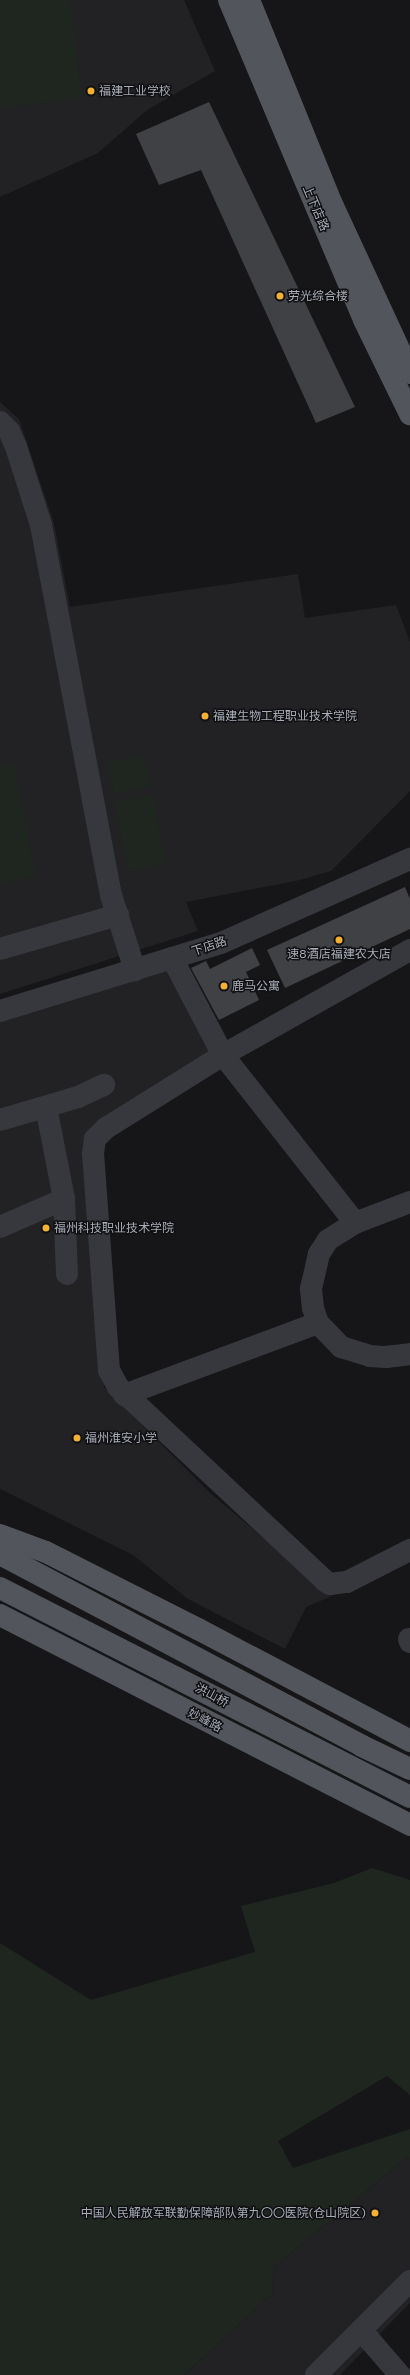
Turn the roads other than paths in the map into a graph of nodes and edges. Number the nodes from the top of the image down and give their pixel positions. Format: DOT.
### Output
graph roads {
  1 [pos="229,0"];
  2 [pos="249,0"];
  3 [pos="410,373"];
  4 [pos="410,414"];
  5 [pos="0,422"];
  6 [pos="410,860"];
  7 [pos="118,915"];
  8 [pos="0,949"];
  9 [pos="410,950"];
  10 [pos="172,958"];
  11 [pos="135,970"];
  12 [pos="0,1011"];
  13 [pos="222,1055"];
  14 [pos="104,1085"];
  15 [pos="46,1107"];
  16 [pos="0,1120"];
  17 [pos="64,1200"];
  18 [pos="410,1202"];
  19 [pos="355,1223"];
  20 [pos="0,1227"];
  21 [pos="67,1274"];
  22 [pos="318,1323"];
  23 [pos="410,1354"];
  24 [pos="124,1395"];
  25 [pos="0,1535"];
  26 [pos="410,1550"];
  27 [pos="0,1554"];
  28 [pos="7,1591"];
  29 [pos="0,1615"];
  30 [pos="410,1741"];
  31 [pos="410,1769"];
  32 [pos="410,1797"];
  33 [pos="410,1825"];
  34 [pos="410,2281"];
  35 [pos="361,2330"];
  36 [pos="316,2375"];
  37 [pos="400,2375"];
  1 -- 4 [label="main road, 上下店路"];
  2 -- 3 [label="main road, 上下店路"];
  5 -- 7 [label="street"];
  6 -- 10 [label="street, 下店路"];
  7 -- 8 [label="street"];
  7 -- 11 [label="street"];
  9 -- 13 [label="street"];
  10 -- 11 [label="street, 下店路"];
  10 -- 13 [label="street"];
  11 -- 12 [label="street, 下店路"];
  13 -- 19 [label="street"];
  13 -- 24 [label="street"];
  14 -- 15 [label="street"];
  15 -- 16 [label="street"];
  15 -- 17 [label="street"];
  17 -- 20 [label="street"];
  17 -- 21 [label="street"];
  18 -- 19 [label="street"];
  19 -- 22 [label="street"];
  22 -- 23 [label="street"];
  22 -- 24 [label="street"];
  24 -- 26 [label="street"];
  25 -- 30 [label="main road"];
  27 -- 31 [label="main road"];
  28 -- 32 [label="main road, 洪山桥"];
  29 -- 33 [label="main road, 妙峰路"];
  34 -- 35 [label="street"];
  35 -- 36 [label="street"];
  35 -- 37 [label="street"];
}
